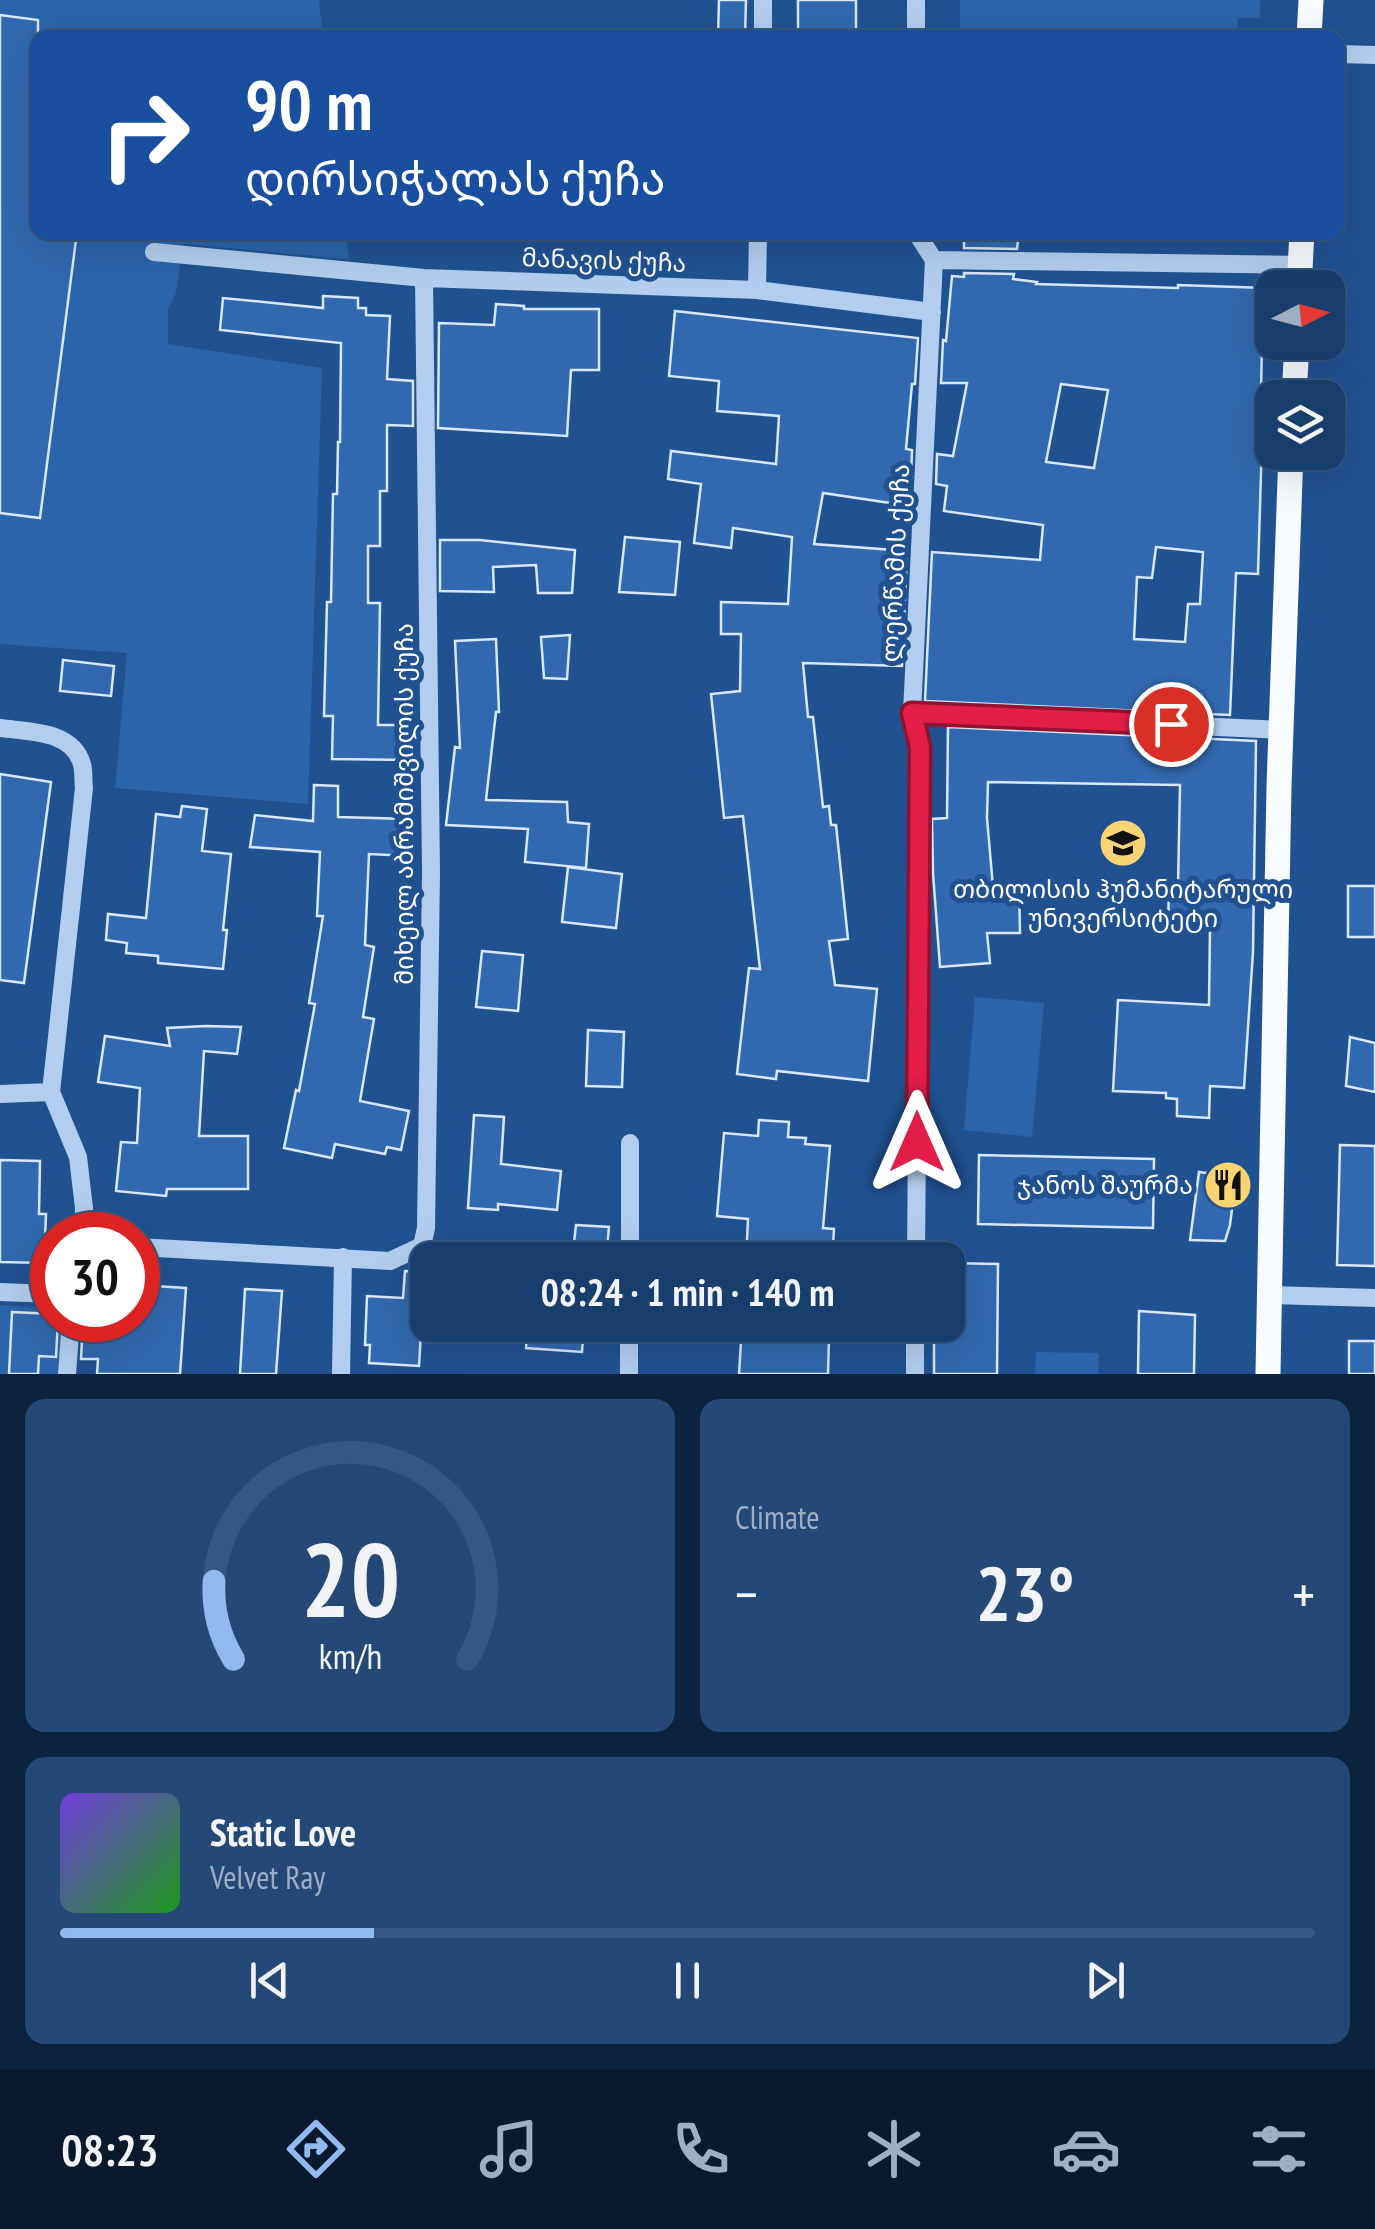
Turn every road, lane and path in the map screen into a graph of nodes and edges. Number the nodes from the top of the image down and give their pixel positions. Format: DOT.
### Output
graph roads {
  1 [pos="763,0"];
  2 [pos="916,0"];
  3 [pos="1311,0"];
  4 [pos="762,30"];
  5 [pos="916,30"];
  6 [pos="1309,30"];
  7 [pos="1345,54"];
  8 [pos="1375,56"];
  9 [pos="758,240"];
  10 [pos="921,240"];
  11 [pos="1302,240"];
  12 [pos="154,252"];
  13 [pos="934,260"];
  14 [pos="1300,270"];
  15 [pos="1255,274"];
  16 [pos="424,278"];
  17 [pos="757,290"];
  18 [pos="932,312"];
  19 [pos="1290,470"];
  20 [pos="912,713"];
  21 [pos="0,728"];
  22 [pos="1282,730"];
  23 [pos="51,1092"];
  24 [pos="0,1094"];
  25 [pos="630,1144"];
  26 [pos="84,1212"];
  27 [pos="630,1242"];
  28 [pos="916,1242"];
  29 [pos="160,1248"];
  30 [pos="343,1257"];
  31 [pos="0,1292"];
  32 [pos="30,1293"];
  33 [pos="1270,1295"];
  34 [pos="1375,1298"];
  35 [pos="69,1342"];
  36 [pos="629,1342"];
  37 [pos="915,1342"];
  38 [pos="67,1374"];
  39 [pos="342,1374"];
  40 [pos="629,1374"];
  41 [pos="915,1374"];
  42 [pos="1268,1374"];
  1 -- 4 [label="street"];
  2 -- 5 [label="street"];
  3 -- 6 [label="main road"];
  7 -- 8 [label="street"];
  9 -- 17 [label="street"];
  10 -- 13 [label="street"];
  11 -- 14 [label="main road"];
  12 -- 16 [label="street, მანავის ქუჩა"];
  13 -- 15 [label="street"];
  13 -- 18 [label="street, ლერწამის ქუჩა"];
  16 -- 17 [label="street, მანავის ქუჩა"];
  16 -- 30 [label="street, მიხეილ აბრამიშვილის ქუჩა"];
  17 -- 18 [label="street, მანავის ქუჩა"];
  18 -- 20 [label="street, ლერწამის ქუჩა"];
  19 -- 22 [label="main road"];
  20 -- 22 [label="street"];
  20 -- 28 [label="street, ლერწამის ქუჩა"];
  21 -- 23 [label="street"];
  22 -- 33 [label="main road"];
  23 -- 24 [label="street"];
  23 -- 26 [label="street"];
  25 -- 27 [label="street"];
  29 -- 30 [label="street"];
  30 -- 39 [label="street"];
  31 -- 32 [label="street"];
  33 -- 34 [label="street"];
  33 -- 42 [label="main road"];
  35 -- 38 [label="street"];
  36 -- 40 [label="street"];
  37 -- 41 [label="street"];
}
